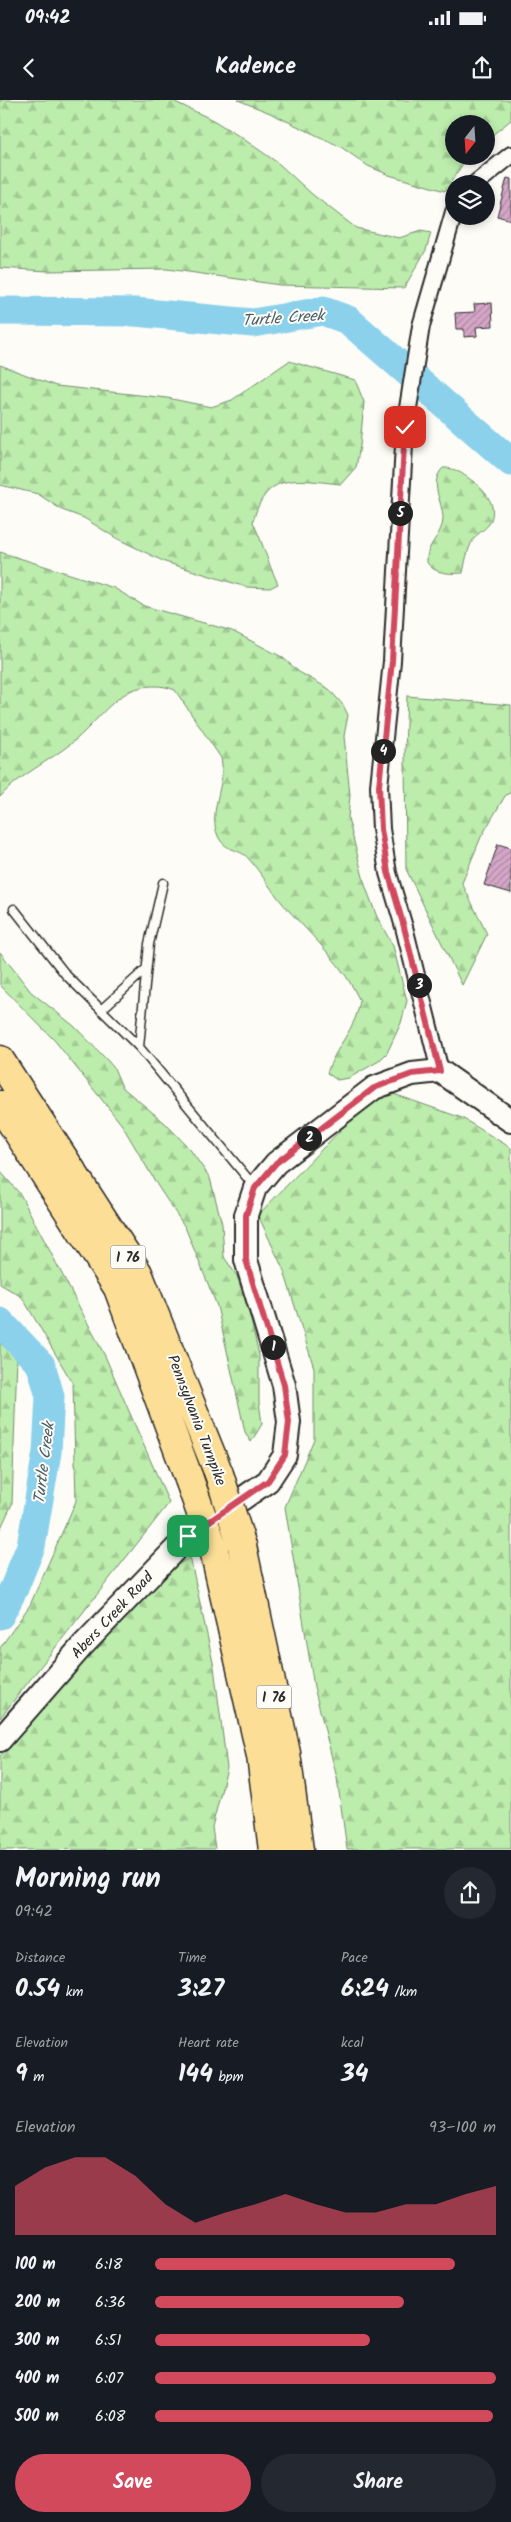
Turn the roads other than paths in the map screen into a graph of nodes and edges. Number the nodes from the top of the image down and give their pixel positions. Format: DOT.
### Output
graph roads {
  1 [pos="511,155"];
  2 [pos="486,175"];
  3 [pos="450,225"];
  4 [pos="163,883"];
  5 [pos="14,909"];
  6 [pos="146,969"];
  7 [pos="101,1010"];
  8 [pos="139,1047"];
  9 [pos="0,1060"];
  10 [pos="440,1071"];
  11 [pos="0,1105"];
  12 [pos="511,1121"];
  13 [pos="255,1188"];
  14 [pos="0,1740"];
  15 [pos="274,1850"];
  16 [pos="299,1850"];
  1 -- 2 [label="street"];
  3 -- 10 [label="street"];
  4 -- 6 [label="lane"];
  5 -- 7 [label="lane"];
  6 -- 7 [label="lane"];
  6 -- 8 [label="lane"];
  7 -- 8 [label="lane"];
  8 -- 13 [label="lane"];
  9 -- 16 [label="highway, Pennsylvania Turnpike / I 76, bridge"];
  10 -- 12 [label="street"];
  10 -- 13 [label="street, Abers Creek Road"];
  11 -- 15 [label="highway, Pennsylvania Turnpike / I 76, bridge"];
  13 -- 14 [label="street, Abers Creek Road"];
}
